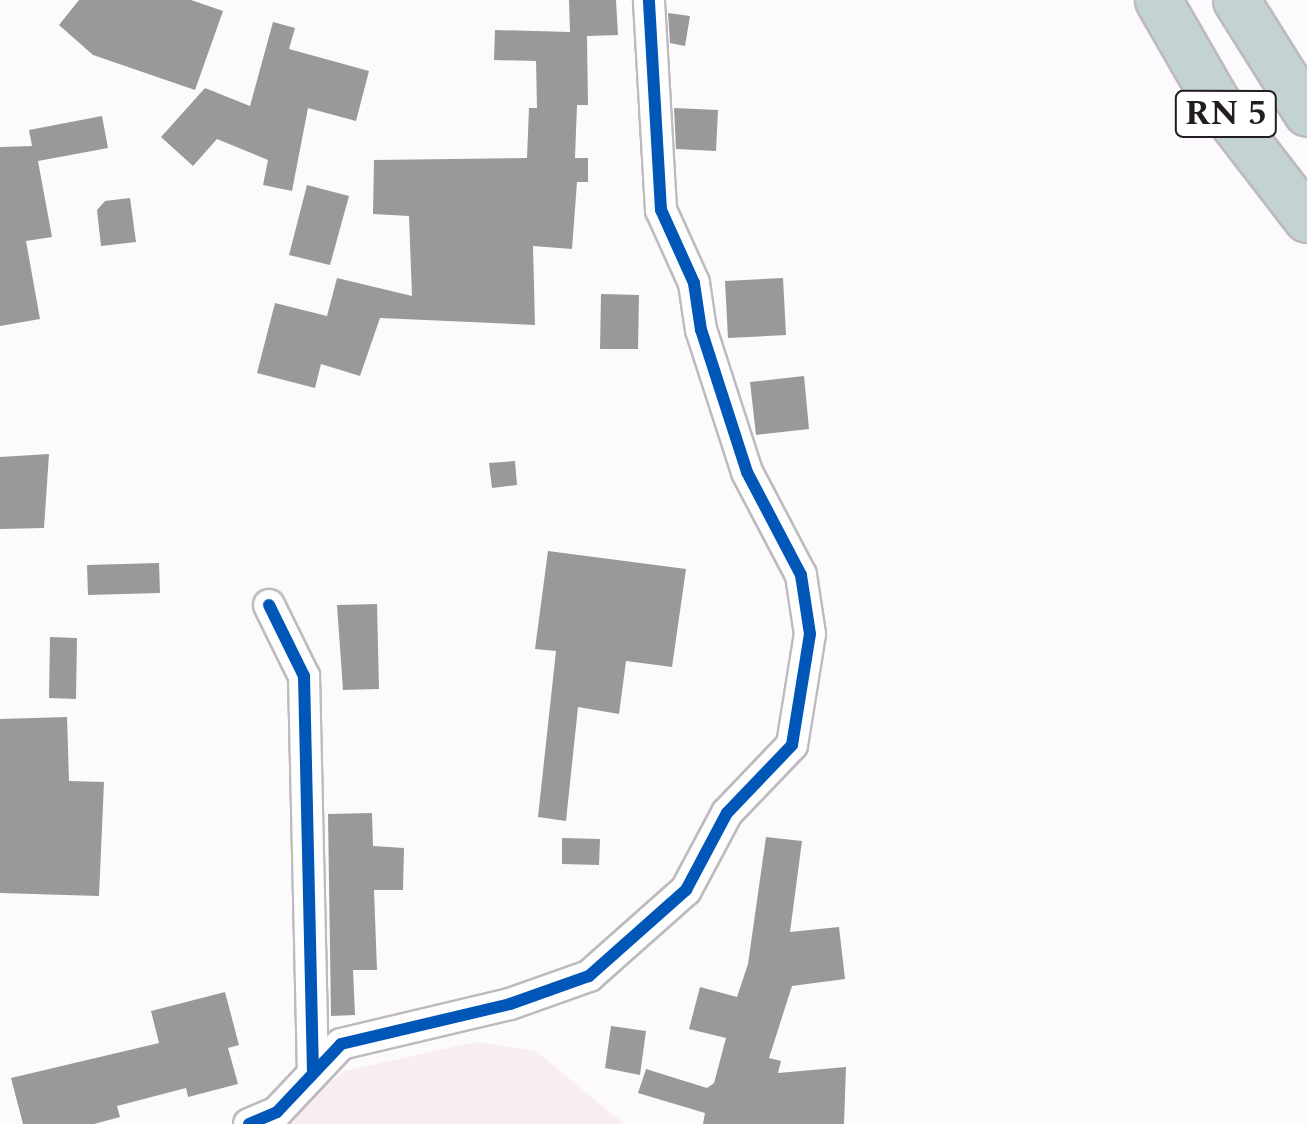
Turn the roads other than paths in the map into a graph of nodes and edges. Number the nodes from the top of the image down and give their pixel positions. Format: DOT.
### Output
graph roads {
  1 [pos="649,0"];
  2 [pos="1158,0"];
  3 [pos="1236,0"];
  4 [pos="1307,113"];
  5 [pos="1307,219"];
  6 [pos="269,605"];
  7 [pos="313,1070"];
  8 [pos="249,1124"];
  1 -- 7 [label="street"];
  2 -- 5 [label="highway, RN 5"];
  3 -- 4 [label="highway, RN 5"];
  6 -- 7 [label="street"];
  7 -- 8 [label="street"];
}
